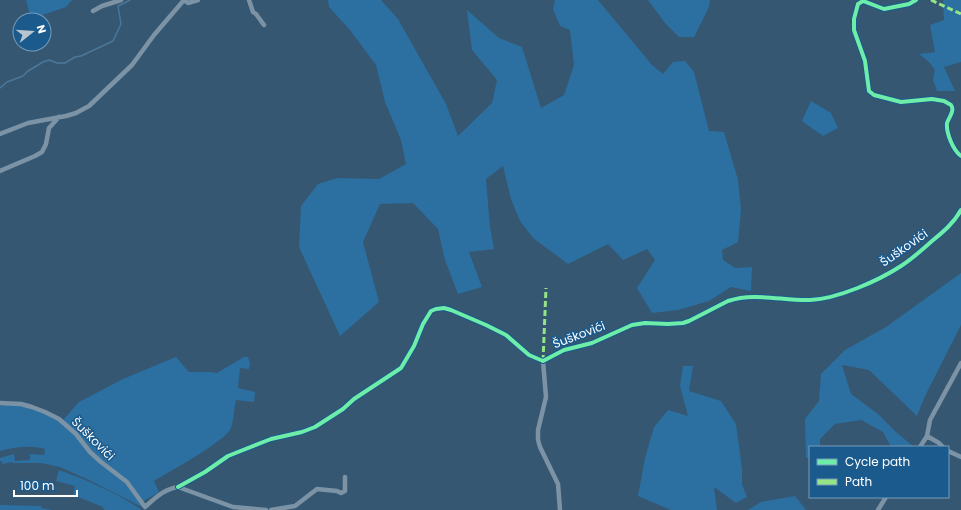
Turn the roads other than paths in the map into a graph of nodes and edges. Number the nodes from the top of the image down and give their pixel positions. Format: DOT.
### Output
graph roads {
  1 [pos="121,0"];
  2 [pos="184,0"];
  3 [pos="198,0"];
  4 [pos="249,0"];
  5 [pos="916,0"];
  6 [pos="93,11"];
  7 [pos="264,25"];
  8 [pos="58,117"];
  9 [pos="0,134"];
  10 [pos="961,156"];
  11 [pos="0,171"];
  12 [pos="961,210"];
  13 [pos="544,361"];
  14 [pos="961,364"];
  15 [pos="0,403"];
  16 [pos="927,436"];
  17 [pos="921,446"];
  18 [pos="942,446"];
  19 [pos="949,451"];
  20 [pos="961,457"];
  21 [pos="345,477"];
  22 [pos="178,487"];
  23 [pos="885,498"];
  24 [pos="144,508"];
  25 [pos="266,510"];
  26 [pos="271,510"];
  27 [pos="560,510"];
  28 [pos="878,510"];
  1 -- 6 [label="street"];
  2 -- 3 [label="street"];
  2 -- 8 [label="street"];
  4 -- 7 [label="street"];
  5 -- 10 [label="street"];
  8 -- 9 [label="street"];
  8 -- 11 [label="street"];
  12 -- 13 [label="street, Šuškovići"];
  13 -- 22 [label="street, Šuškovići"];
  13 -- 27 [label="street"];
  14 -- 16 [label="street"];
  15 -- 24 [label="street, Šuškovići"];
  16 -- 17 [label="street"];
  16 -- 18 [label="street"];
  19 -- 20 [label="street"];
  21 -- 26 [label="street"];
  22 -- 24 [label="street, Šuškovići"];
  22 -- 25 [label="street"];
  23 -- 28 [label="street"];
}
